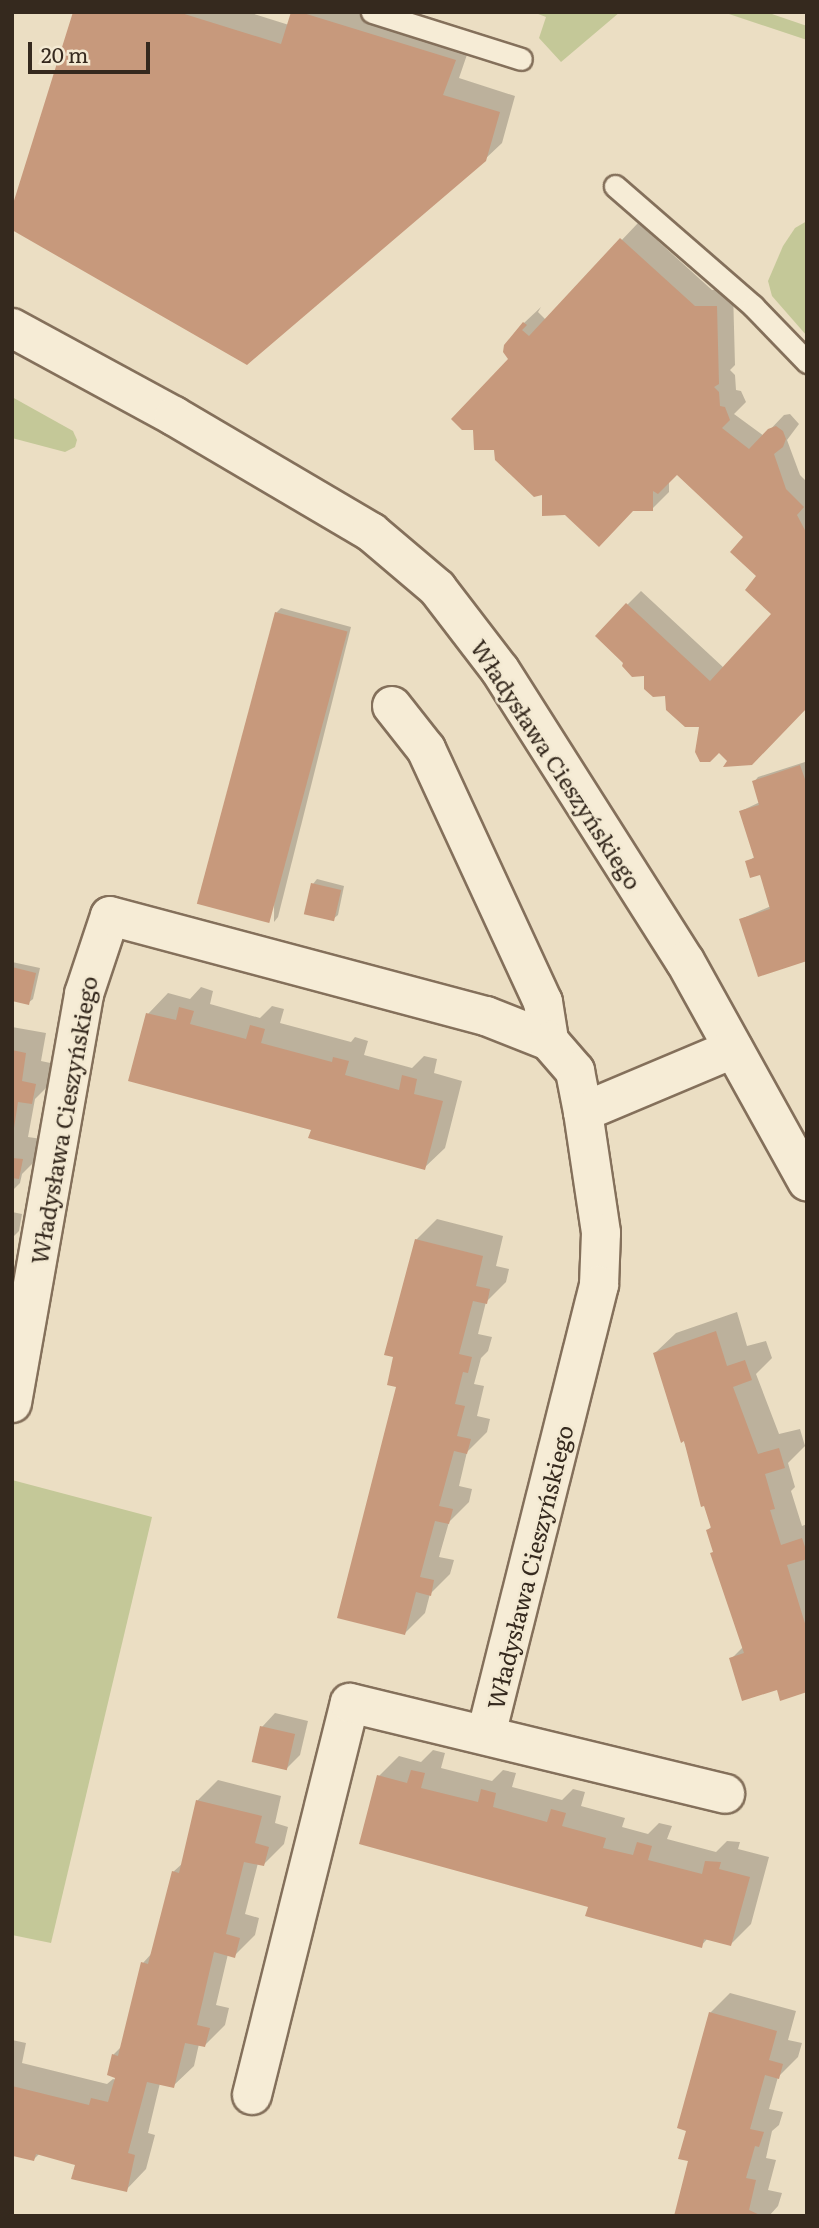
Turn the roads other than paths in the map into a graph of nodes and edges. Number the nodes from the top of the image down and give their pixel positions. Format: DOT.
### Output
graph roads {
  1 [pos="372,12"];
  2 [pos="521,59"];
  3 [pos="615,186"];
  4 [pos="12,328"];
  5 [pos="807,362"];
  6 [pos="392,706"];
  7 [pos="549,1041"];
  8 [pos="733,1049"];
  9 [pos="583,1112"];
  10 [pos="807,1181"];
  11 [pos="12,1403"];
  12 [pos="486,1734"];
  13 [pos="725,1794"];
  14 [pos="252,2095"];
  1 -- 2 [label="lane"];
  3 -- 5 [label="lane"];
  4 -- 8 [label="street, Władysława Cieszyńskiego"];
  6 -- 7 [label="street"];
  7 -- 9 [label="street, Władysława Cieszyńskiego"];
  7 -- 11 [label="street, Władysława Cieszyńskiego"];
  8 -- 9 [label="street"];
  8 -- 10 [label="street, Władysława Cieszyńskiego"];
  9 -- 12 [label="street, Władysława Cieszyńskiego"];
  12 -- 13 [label="street"];
  12 -- 14 [label="street, Władysława Cieszyńskiego"];
}
